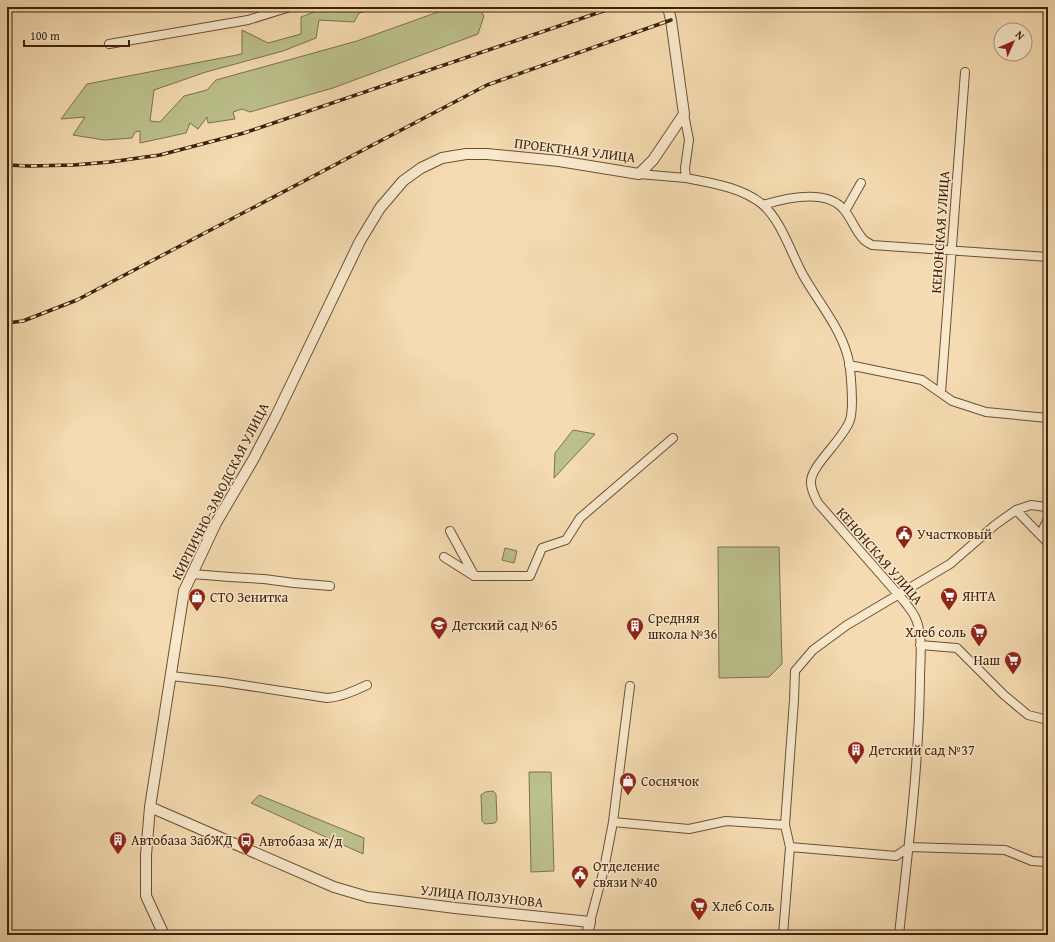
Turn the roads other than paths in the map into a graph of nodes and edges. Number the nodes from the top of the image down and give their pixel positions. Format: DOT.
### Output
graph roads {
  1 [pos="290,7"];
  2 [pos="668,7"];
  3 [pos="109,44"];
  4 [pos="965,72"];
  5 [pos="684,114"];
  6 [pos="640,174"];
  7 [pos="686,178"];
  8 [pos="403,181"];
  9 [pos="861,183"];
  10 [pos="763,205"];
  11 [pos="845,211"];
  12 [pos="952,251"];
  13 [pos="1048,257"];
  14 [pos="849,365"];
  15 [pos="941,393"];
  16 [pos="1048,418"];
  17 [pos="673,438"];
  18 [pos="1048,506"];
  19 [pos="1016,510"];
  20 [pos="1048,519"];
  21 [pos="450,532"];
  22 [pos="1040,535"];
  23 [pos="1048,543"];
  24 [pos="444,557"];
  25 [pos="192,574"];
  26 [pos="474,576"];
  27 [pos="330,586"];
  28 [pos="899,595"];
  29 [pos="920,645"];
  30 [pos="171,676"];
  31 [pos="367,685"];
  32 [pos="630,686"];
  33 [pos="1048,720"];
  34 [pos="150,807"];
  35 [pos="613,822"];
  36 [pos="785,825"];
  37 [pos="790,847"];
  38 [pos="909,847"];
  39 [pos="1048,862"];
  40 [pos="590,922"];
  41 [pos="164,935"];
  42 [pos="587,935"];
  43 [pos="783,935"];
  44 [pos="899,935"];
  1 -- 3 [label="street"];
  2 -- 5 [label="street"];
  4 -- 12 [label="street, КЕНОНСКАЯ УЛИЦА"];
  5 -- 6 [label="street, ПРОЕКТНАЯ УЛИЦА"];
  5 -- 7 [label="street"];
  6 -- 7 [label="street"];
  6 -- 8 [label="street, ПРОЕКТНАЯ УЛИЦА"];
  7 -- 10 [label="street"];
  8 -- 25 [label="street, КИРПИЧНО-ЗАВОДСКАЯ УЛИЦА"];
  9 -- 11 [label="street"];
  10 -- 11 [label="street"];
  10 -- 14 [label="street"];
  11 -- 12 [label="street"];
  12 -- 13 [label="street"];
  12 -- 15 [label="street, КЕНОНСКАЯ УЛИЦА"];
  14 -- 15 [label="street"];
  14 -- 28 [label="street, КЕНОНСКАЯ УЛИЦА"];
  15 -- 16 [label="street"];
  17 -- 26 [label="street"];
  18 -- 19 [label="street"];
  19 -- 22 [label="street"];
  19 -- 28 [label="street"];
  20 -- 22 [label="street"];
  21 -- 26 [label="street"];
  22 -- 23 [label="street"];
  24 -- 26 [label="street"];
  25 -- 27 [label="street"];
  25 -- 30 [label="street, КИРПИЧНО-ЗАВОДСКАЯ УЛИЦА"];
  28 -- 29 [label="street, КЕНОНСКАЯ УЛИЦА"];
  28 -- 36 [label="street"];
  29 -- 33 [label="street"];
  29 -- 38 [label="street, КЕНОНСКАЯ УЛИЦА"];
  30 -- 31 [label="street"];
  30 -- 34 [label="street, КИРПИЧНО-ЗАВОДСКАЯ УЛИЦА"];
  32 -- 35 [label="street"];
  34 -- 40 [label="street, УЛИЦА ПОЛЗУНОВА"];
  34 -- 41 [label="street, КИРПИЧНО-ЗАВОДСКАЯ УЛИЦА"];
  35 -- 36 [label="street"];
  35 -- 40 [label="street"];
  36 -- 37 [label="street"];
  37 -- 38 [label="street"];
  37 -- 43 [label="street"];
  38 -- 39 [label="street"];
  38 -- 44 [label="street, КЕНОНСКАЯ УЛИЦА"];
  40 -- 42 [label="street"];
}
